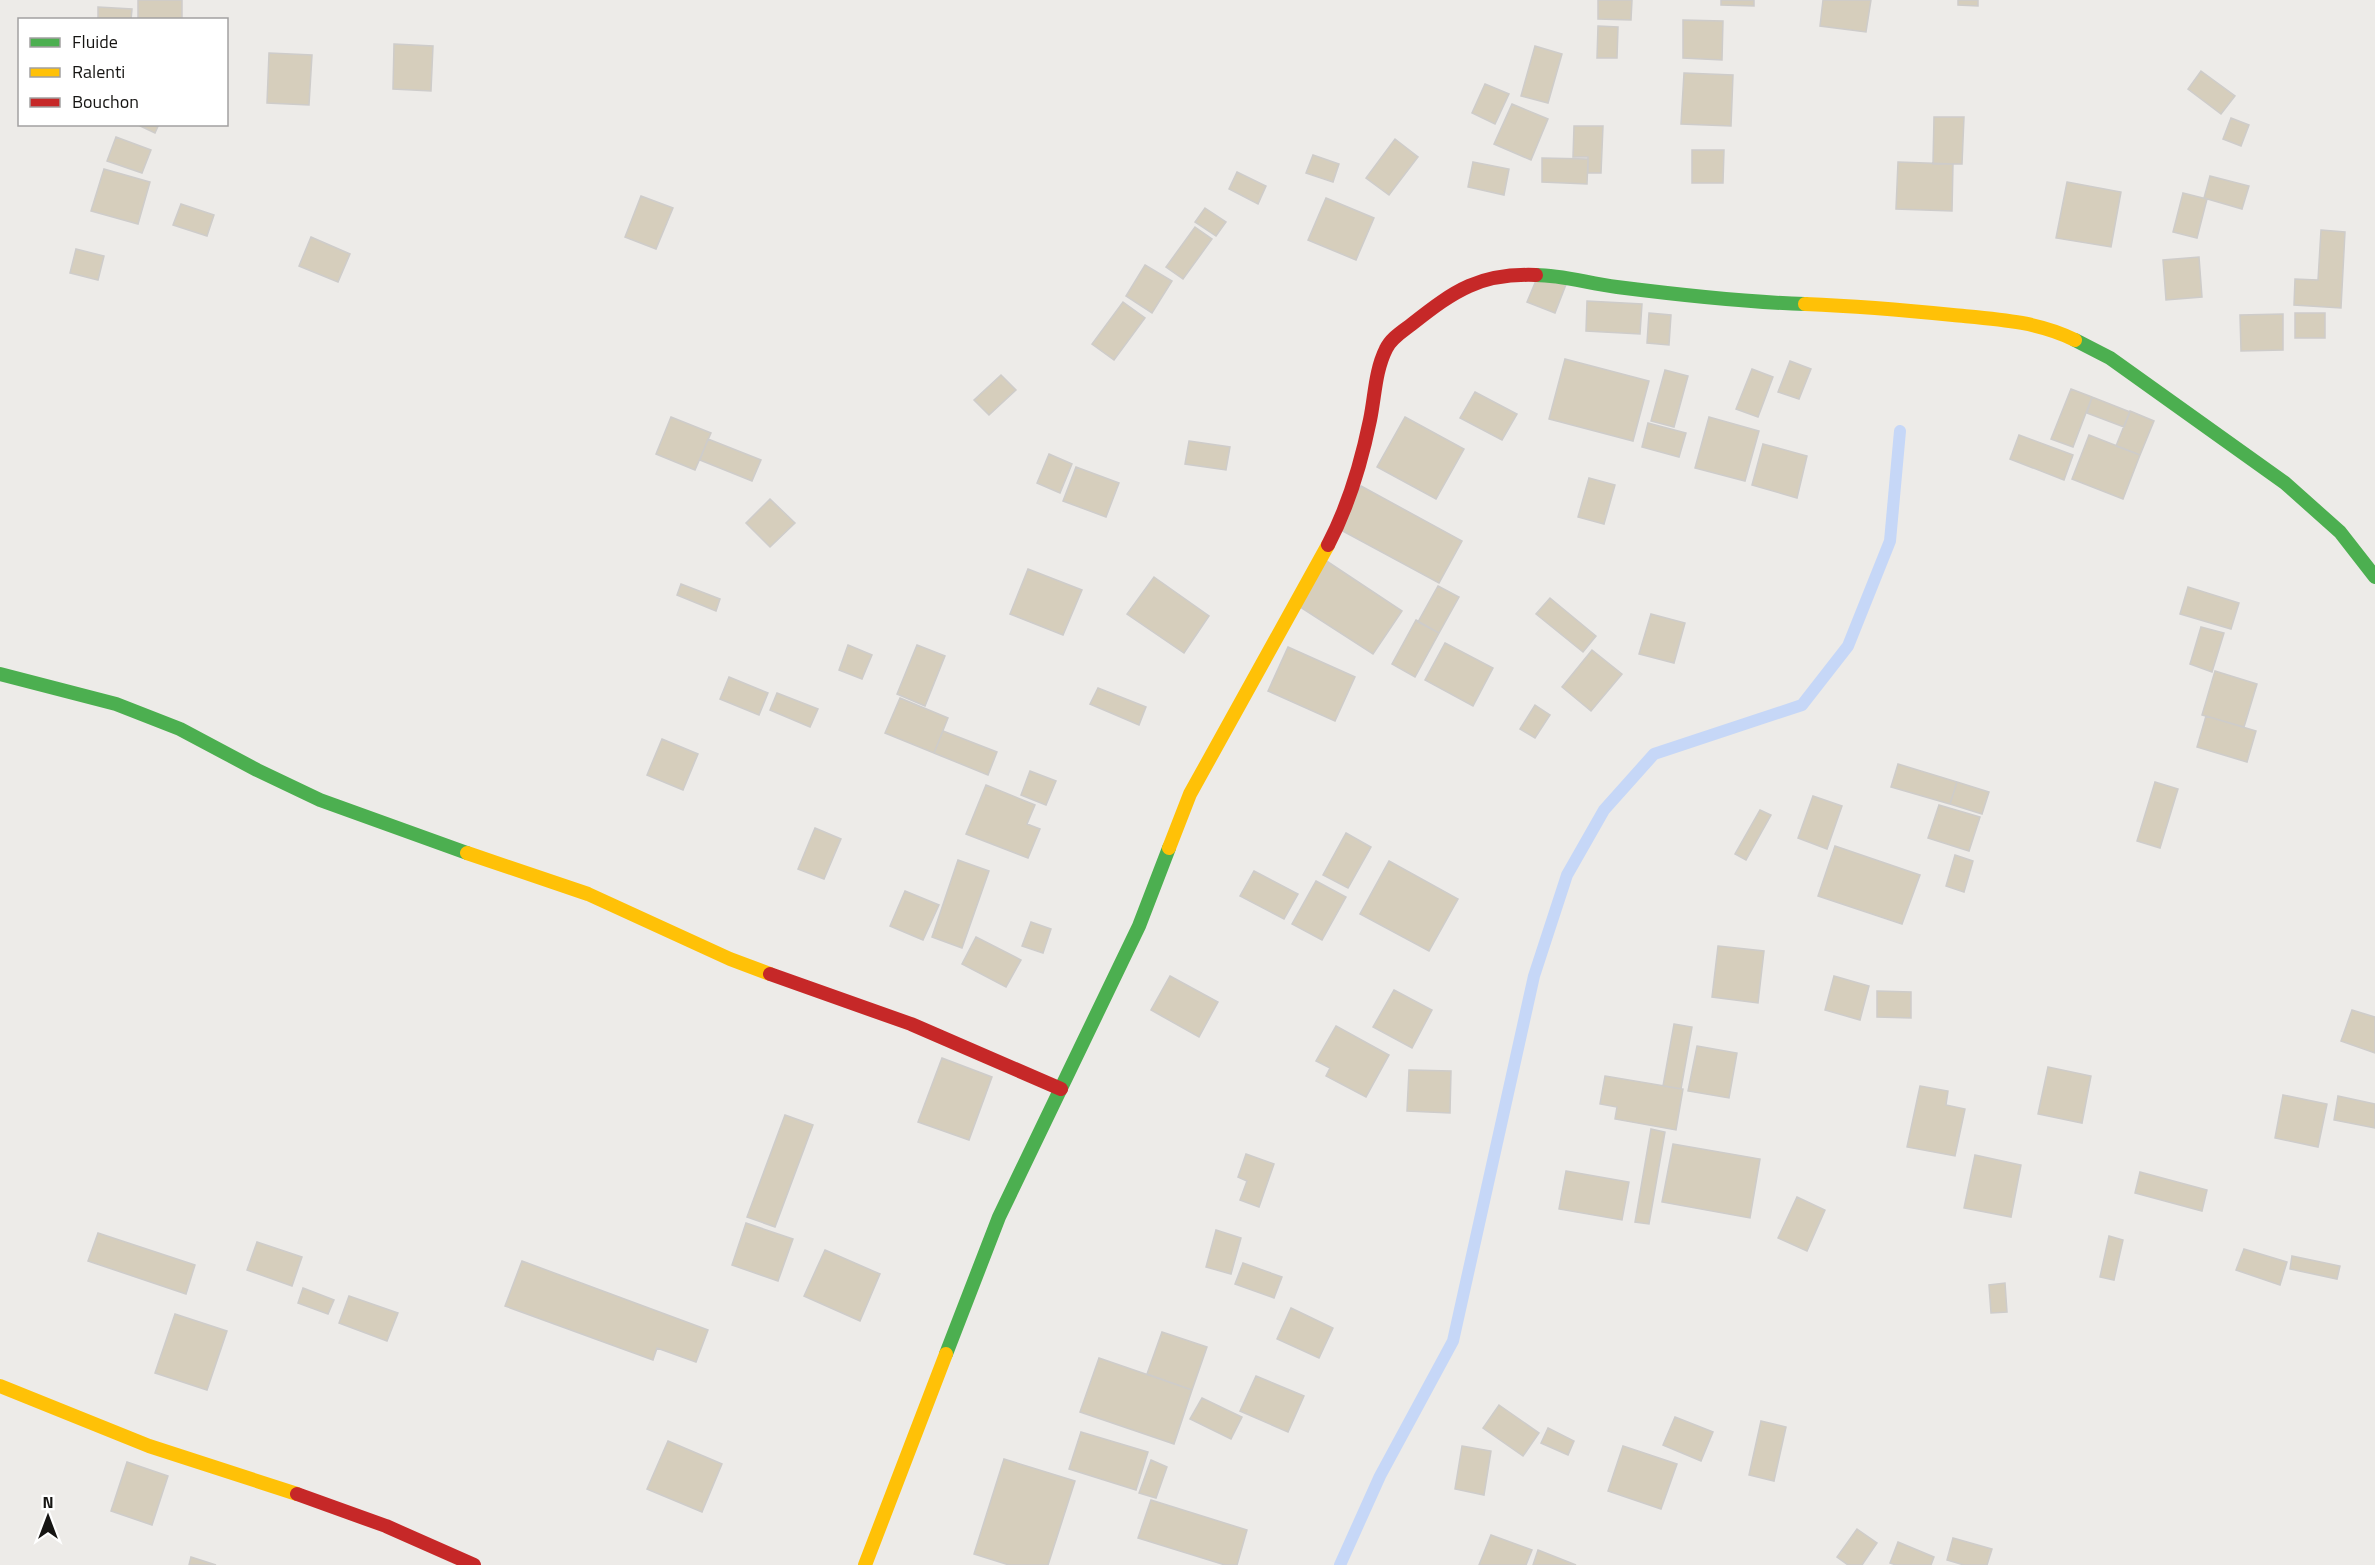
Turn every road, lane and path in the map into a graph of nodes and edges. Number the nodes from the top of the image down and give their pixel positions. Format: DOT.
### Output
graph roads {
  1 [pos="2375,577"];
  2 [pos="0,674"];
  3 [pos="1061,1089"];
  4 [pos="0,1386"];
  5 [pos="474,1565"];
  6 [pos="865,1565"];
  1 -- 3 [label="street"];
  2 -- 3 [label="street"];
  3 -- 6 [label="street"];
  4 -- 5 [label="street"];
}
